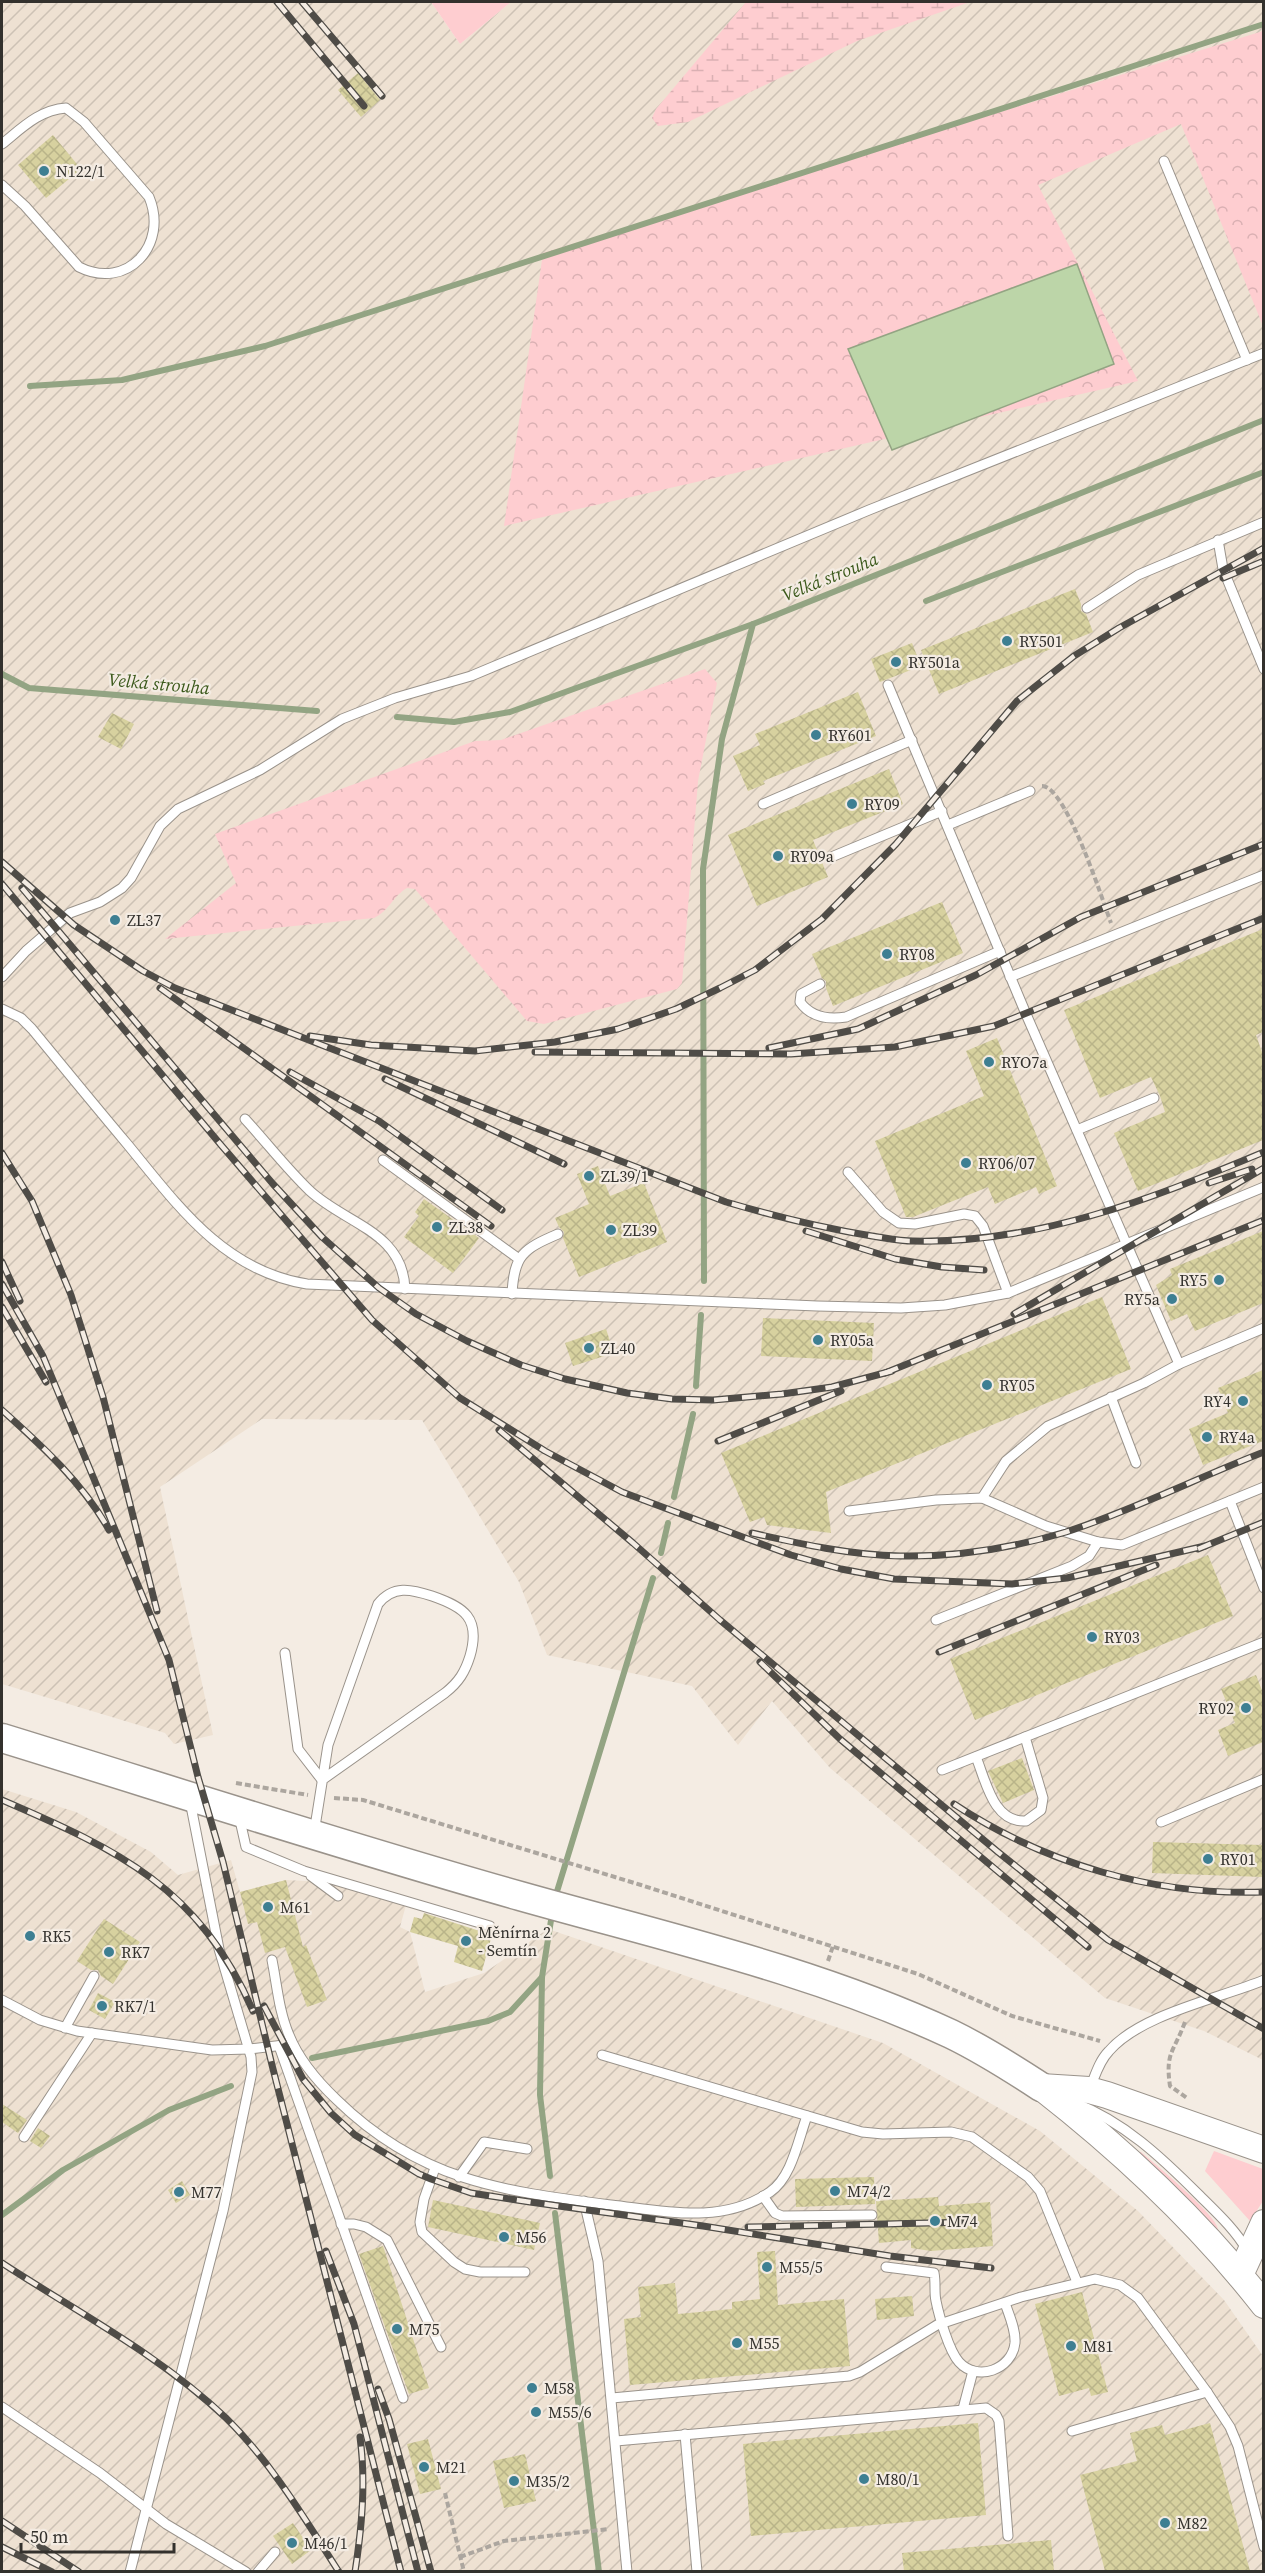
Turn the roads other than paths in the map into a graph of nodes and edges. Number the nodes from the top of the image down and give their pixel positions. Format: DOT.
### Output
graph roads {
  1 [pos="2,144"];
  2 [pos="1164,161"];
  3 [pos="2,185"];
  4 [pos="1263,353"];
  5 [pos="1247,360"];
  6 [pos="1263,522"];
  7 [pos="1218,540"];
  8 [pos="1087,608"];
  9 [pos="1263,669"];
  10 [pos="888,685"];
  11 [pos="912,740"];
  12 [pos="1030,791"];
  13 [pos="762,804"];
  14 [pos="942,811"];
  15 [pos="948,825"];
  16 [pos="829,858"];
  17 [pos="1263,875"];
  18 [pos="1000,951"];
  19 [pos="2,977"];
  20 [pos="1010,977"];
  21 [pos="820,984"];
  22 [pos="2,1009"];
  23 [pos="1154,1098"];
  24 [pos="245,1119"];
  25 [pos="1077,1130"];
  26 [pos="383,1160"];
  27 [pos="848,1172"];
  28 [pos="1263,1188"];
  29 [pos="558,1234"];
  30 [pos="1127,1243"];
  31 [pos="519,1259"];
  32 [pos="405,1289"];
  33 [pos="1008,1293"];
  34 [pos="512,1294"];
  35 [pos="1263,1328"];
  36 [pos="1179,1364"];
  37 [pos="1111,1397"];
  38 [pos="1136,1463"];
  39 [pos="1263,1487"];
  40 [pos="982,1498"];
  41 [pos="1230,1501"];
  42 [pos="849,1511"];
  43 [pos="1098,1542"];
  44 [pos="1263,1588"];
  45 [pos="936,1620"];
  46 [pos="1263,1642"];
  47 [pos="285,1653"];
  48 [pos="1025,1737"];
  49 [pos="2,1738"];
  50 [pos="976,1756"];
  51 [pos="942,1770"];
  52 [pos="1263,1779"];
  53 [pos="322,1780"];
  54 [pos="189,1796"];
  55 [pos="238,1811"];
  56 [pos="1161,1822"];
  57 [pos="314,1834"];
  58 [pos="304,1872"];
  59 [pos="338,1896"];
  60 [pos="490,1926"];
  61 [pos="272,1960"];
  62 [pos="94,1976"];
  63 [pos="1263,1980"];
  64 [pos="2,2000"];
  65 [pos="65,2028"];
  66 [pos="92,2033"];
  67 [pos="292,2044"];
  68 [pos="279,2046"];
  69 [pos="249,2049"];
  70 [pos="602,2055"];
  71 [pos="1041,2087"];
  72 [pos="1089,2090"];
  73 [pos="807,2116"];
  74 [pos="24,2137"];
  75 [pos="526,2149"];
  76 [pos="1263,2150"];
  77 [pos="435,2168"];
  78 [pos="459,2177"];
  79 [pos="763,2196"];
  80 [pos="584,2201"];
  81 [pos="873,2215"];
  82 [pos="1263,2223"];
  83 [pos="341,2224"];
  84 [pos="1244,2265"];
  85 [pos="886,2267"];
  86 [pos="525,2272"];
  87 [pos="1077,2282"];
  88 [pos="1005,2303"];
  89 [pos="1263,2305"];
  90 [pos="943,2323"];
  91 [pos="441,2347"];
  92 [pos="973,2371"];
  93 [pos="1208,2392"];
  94 [pos="403,2398"];
  95 [pos="612,2398"];
  96 [pos="2,2407"];
  97 [pos="963,2409"];
  98 [pos="1072,2431"];
  99 [pos="685,2434"];
  100 [pos="616,2440"];
  101 [pos="146,2509"];
  102 [pos="1008,2535"];
  103 [pos="1263,2547"];
  104 [pos="275,2552"];
  105 [pos="130,2571"];
  106 [pos="246,2571"];
  107 [pos="258,2571"];
  108 [pos="627,2571"];
  109 [pos="697,2571"];
  1 -- 3 [label="lane"];
  2 -- 5 [label="lane"];
  4 -- 5 [label="lane"];
  5 -- 19 [label="lane"];
  6 -- 7 [label="lane"];
  7 -- 8 [label="lane"];
  7 -- 9 [label="lane"];
  10 -- 11 [label="lane"];
  11 -- 13 [label="lane"];
  11 -- 14 [label="lane"];
  12 -- 15 [label="lane"];
  14 -- 15 [label="lane"];
  14 -- 16 [label="lane"];
  15 -- 18 [label="lane"];
  17 -- 20 [label="lane"];
  18 -- 20 [label="lane"];
  18 -- 21 [label="lane"];
  20 -- 25 [label="lane"];
  22 -- 32 [label="lane"];
  23 -- 25 [label="lane"];
  24 -- 32 [label="lane"];
  25 -- 30 [label="lane"];
  26 -- 31 [label="lane"];
  27 -- 33 [label="lane"];
  28 -- 30 [label="lane"];
  29 -- 31 [label="lane"];
  30 -- 33 [label="lane"];
  30 -- 36 [label="lane"];
  31 -- 34 [label="lane"];
  32 -- 34 [label="lane"];
  33 -- 34 [label="lane"];
  35 -- 36 [label="lane"];
  36 -- 37 [label="lane"];
  37 -- 38 [label="lane"];
  37 -- 40 [label="lane"];
  39 -- 41 [label="lane"];
  40 -- 42 [label="lane"];
  40 -- 43 [label="lane"];
  41 -- 43 [label="lane"];
  41 -- 44 [label="lane"];
  43 -- 45 [label="lane"];
  46 -- 48 [label="lane"];
  47 -- 53 [label="lane"];
  48 -- 50 [label="lane"];
  48 -- 50 [label="lane"];
  49 -- 54 [label="main road"];
  50 -- 51 [label="lane"];
  52 -- 56 [label="lane"];
  53 -- 53 [label="lane"];
  53 -- 57 [label="lane"];
  54 -- 55 [label="main road"];
  54 -- 69 [label="lane"];
  55 -- 57 [label="main road"];
  55 -- 58 [label="lane"];
  57 -- 71 [label="main road"];
  58 -- 59 [label="lane"];
  58 -- 60 [label="lane"];
  61 -- 67 [label="lane"];
  62 -- 65 [label="lane"];
  63 -- 72 [label="lane"];
  64 -- 65 [label="lane"];
  65 -- 66 [label="lane"];
  66 -- 69 [label="lane"];
  66 -- 74 [label="lane"];
  67 -- 68 [label="lane"];
  67 -- 77 [label="lane"];
  68 -- 69 [label="lane"];
  68 -- 83 [label="lane"];
  69 -- 101 [label="lane"];
  70 -- 73 [label="lane"];
  71 -- 72 [label="main road"];
  71 -- 84 [label="main road"];
  72 -- 76 [label="main road"];
  73 -- 79 [label="lane"];
  73 -- 87 [label="lane"];
  75 -- 78 [label="lane"];
  77 -- 78 [label="lane"];
  77 -- 86 [label="lane"];
  78 -- 80 [label="lane"];
  79 -- 80 [label="lane"];
  79 -- 81 [label="lane"];
  80 -- 95 [label="lane"];
  82 -- 84 [label="main road"];
  83 -- 91 [label="lane"];
  83 -- 94 [label="lane"];
  84 -- 89 [label="main road"];
  85 -- 90 [label="lane"];
  87 -- 88 [label="lane"];
  87 -- 93 [label="lane"];
  88 -- 90 [label="lane"];
  88 -- 92 [label="lane"];
  90 -- 92 [label="lane"];
  90 -- 95 [label="lane"];
  92 -- 97 [label="lane"];
  93 -- 98 [label="lane"];
  93 -- 103 [label="lane"];
  95 -- 100 [label="lane"];
  96 -- 101 [label="lane"];
  97 -- 99 [label="lane"];
  97 -- 102 [label="lane"];
  99 -- 100 [label="lane"];
  99 -- 109 [label="lane"];
  100 -- 108 [label="lane"];
  101 -- 105 [label="lane"];
  101 -- 106 [label="lane"];
  104 -- 107 [label="lane"];
}
